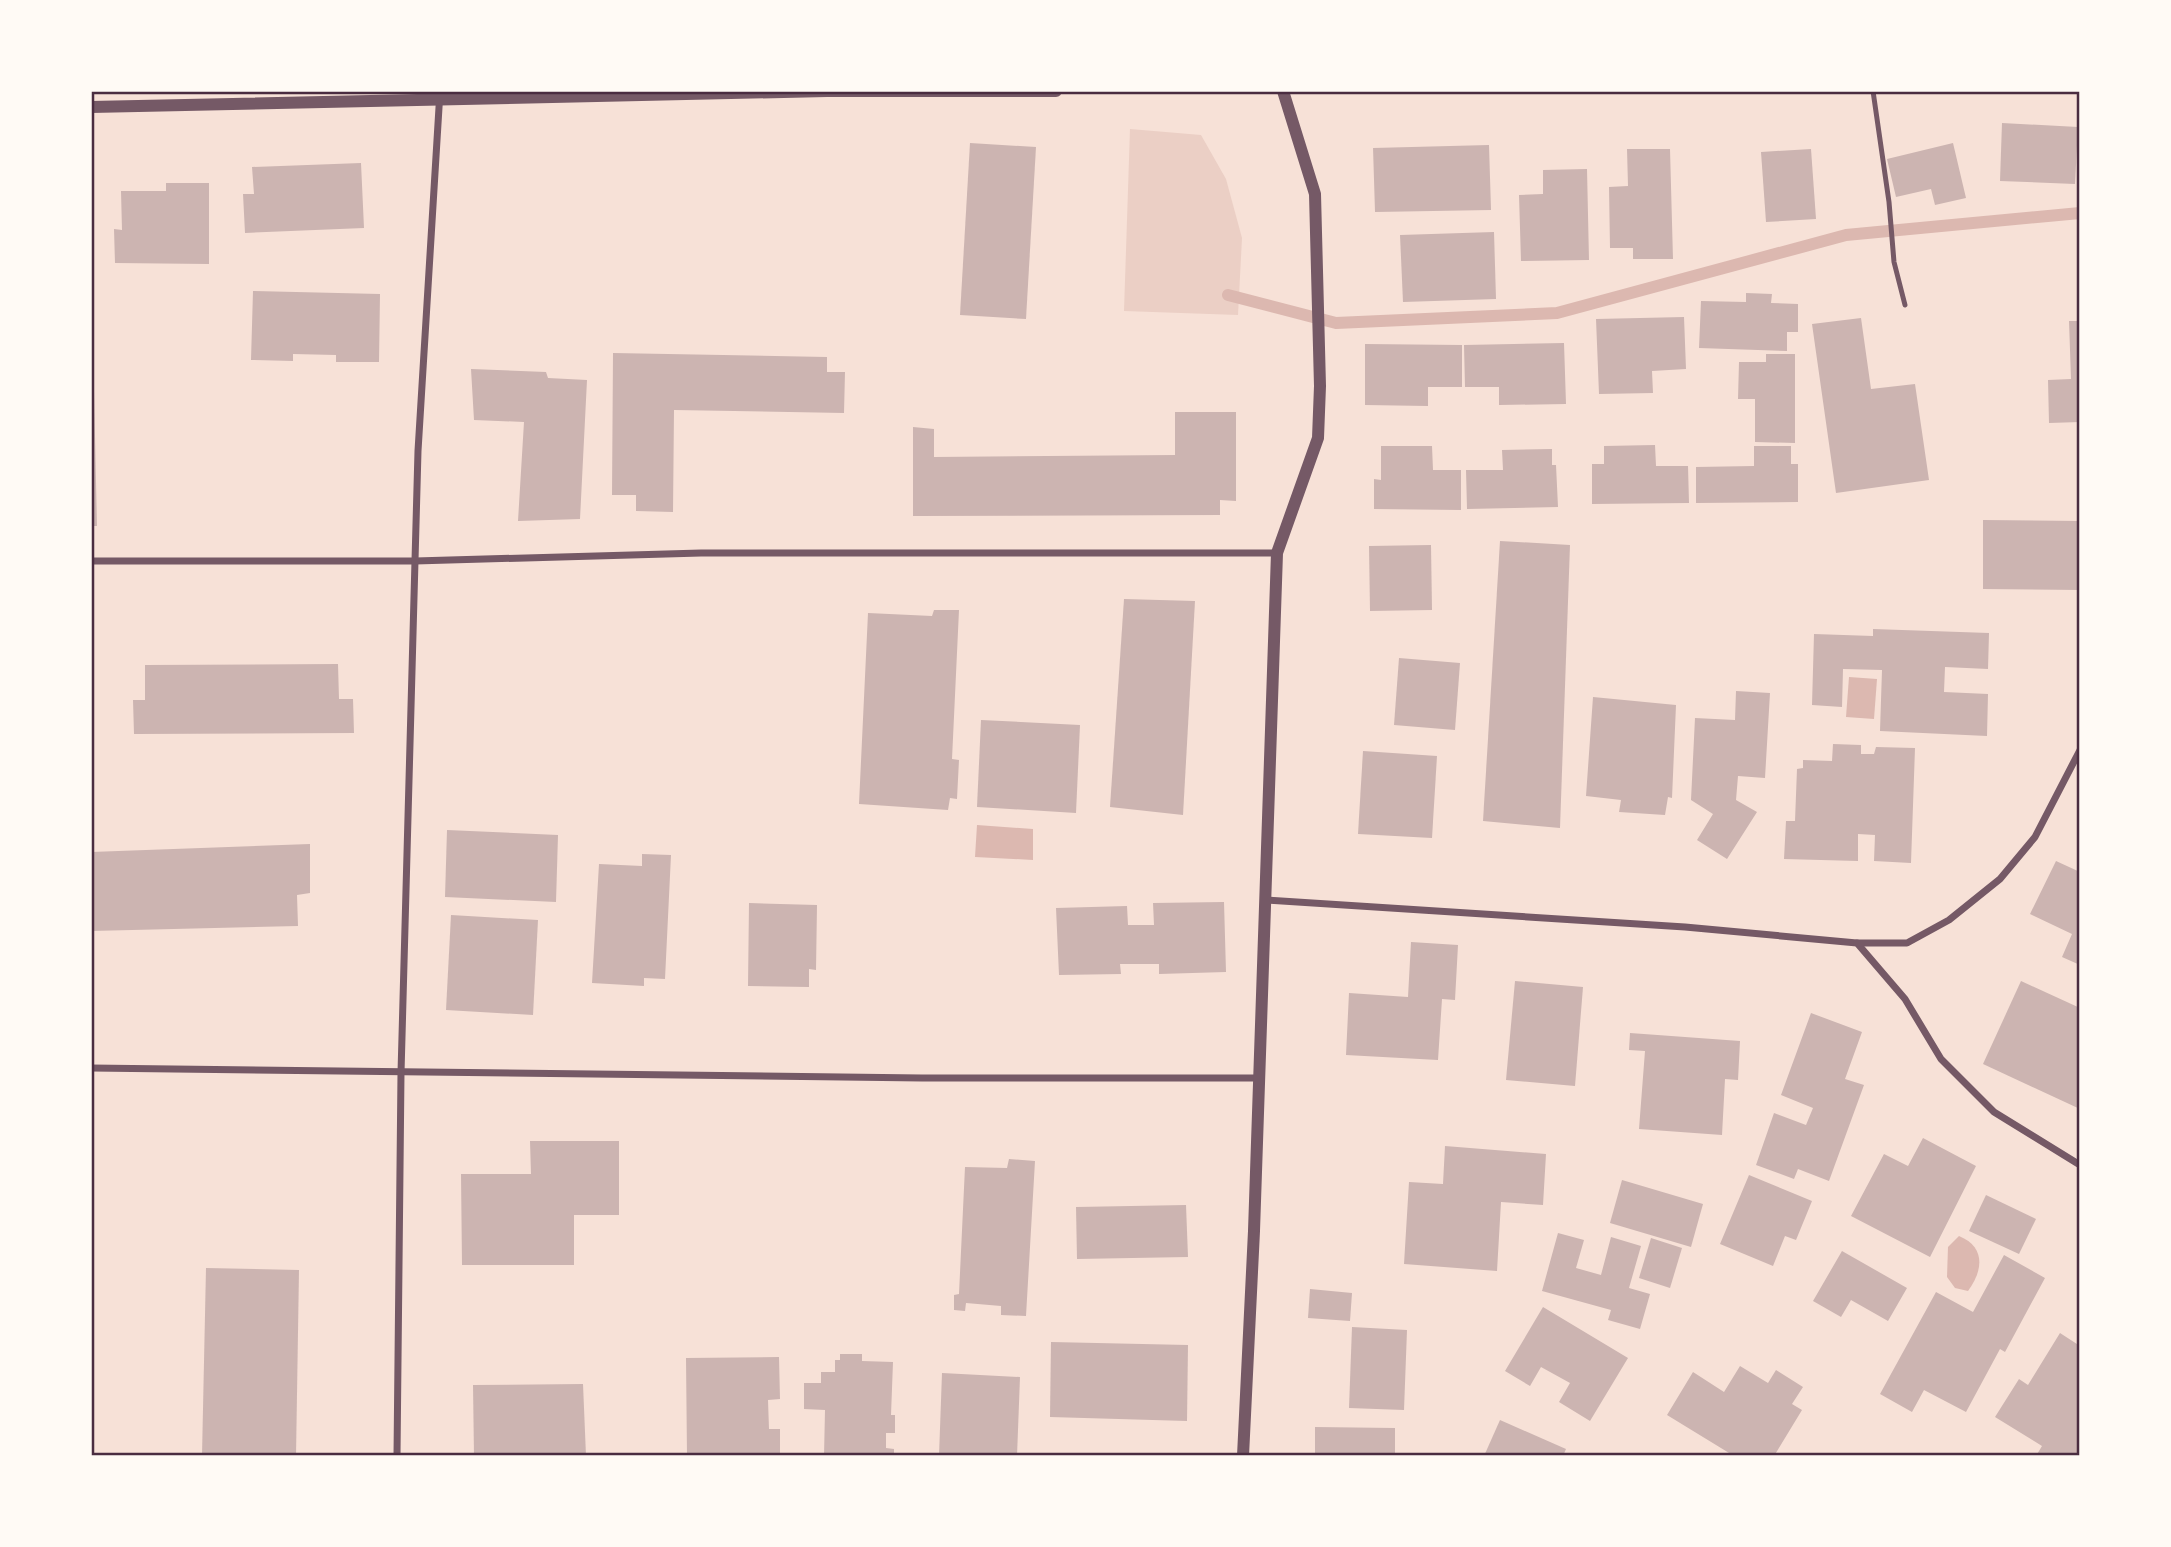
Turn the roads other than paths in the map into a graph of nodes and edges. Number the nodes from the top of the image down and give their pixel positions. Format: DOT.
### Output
graph roads {
  1 [pos="1056,91"];
  2 [pos="1283,91"];
  3 [pos="1872,91"];
  4 [pos="440,96"];
  5 [pos="91,107"];
  6 [pos="1905,305"];
  7 [pos="1277,553"];
  8 [pos="91,561"];
  9 [pos="415,561"];
  10 [pos="2080,750"];
  11 [pos="1265,900"];
  12 [pos="1857,943"];
  13 [pos="91,1068"];
  14 [pos="401,1073"];
  15 [pos="1259,1078"];
  16 [pos="2080,1165"];
  17 [pos="397,1456"];
  18 [pos="1243,1456"];
  1 -- 4 [label="street"];
  2 -- 7 [label="street"];
  3 -- 6 [label="lane"];
  4 -- 5 [label="street"];
  4 -- 9 [label="street"];
  7 -- 9 [label="street"];
  7 -- 11 [label="street"];
  8 -- 9 [label="street"];
  9 -- 14 [label="street"];
  10 -- 12 [label="street"];
  11 -- 12 [label="street"];
  11 -- 15 [label="street"];
  12 -- 16 [label="street"];
  13 -- 14 [label="street"];
  14 -- 15 [label="street"];
  14 -- 17 [label="street"];
  15 -- 18 [label="street"];
}
